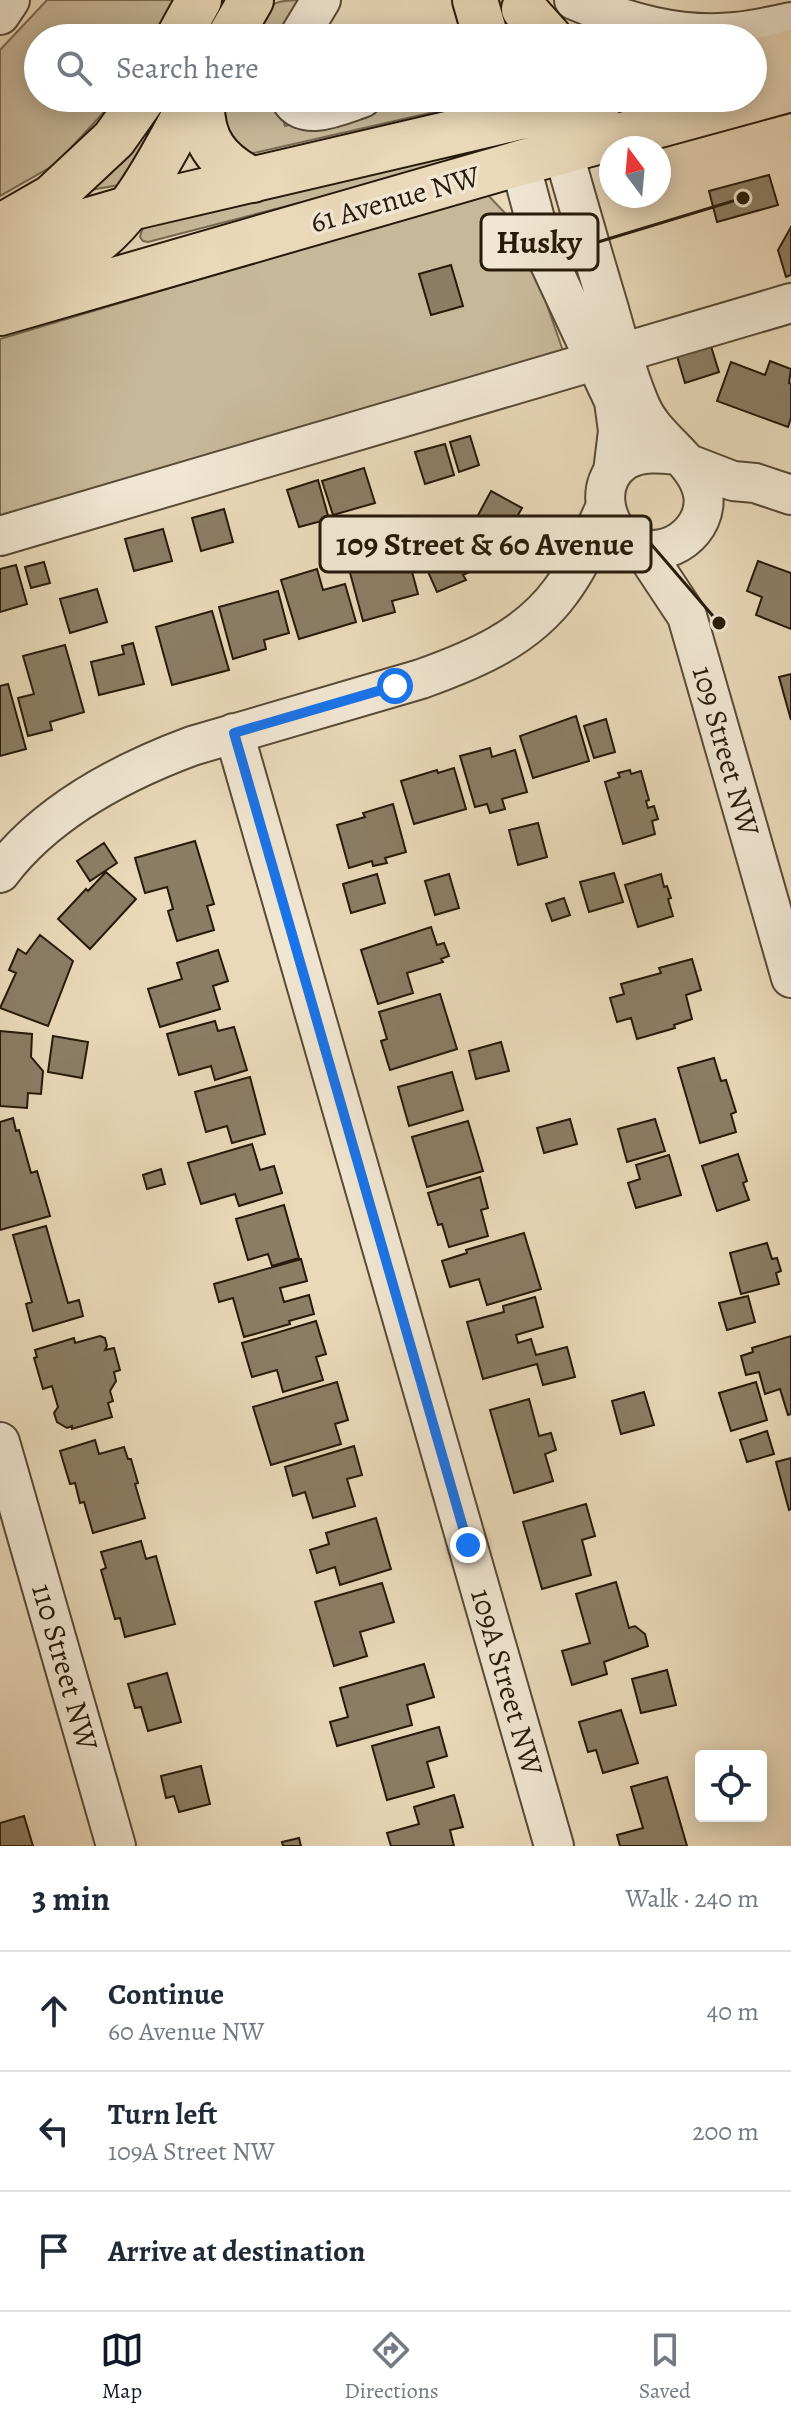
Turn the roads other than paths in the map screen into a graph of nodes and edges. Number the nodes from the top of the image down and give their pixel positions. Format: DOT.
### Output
graph roads {
  1 [pos="10,0"];
  2 [pos="199,0"];
  3 [pos="251,0"];
  4 [pos="321,0"];
  5 [pos="475,0"];
  6 [pos="574,0"];
  7 [pos="0,15"];
  8 [pos="791,22"];
  9 [pos="186,24"];
  10 [pos="237,24"];
  11 [pos="306,24"];
  12 [pos="482,24"];
  13 [pos="642,24"];
  14 [pos="767,26"];
  15 [pos="791,52"];
  16 [pos="767,56"];
  17 [pos="791,89"];
  18 [pos="767,96"];
  19 [pos="133,112"];
  20 [pos="186,112"];
  21 [pos="202,112"];
  22 [pos="495,112"];
  23 [pos="507,112"];
  24 [pos="552,112"];
  25 [pos="706,112"];
  26 [pos="563,151"];
  27 [pos="520,163"];
  28 [pos="253,180"];
  29 [pos="130,208"];
  30 [pos="0,227"];
  31 [pos="0,246"];
  32 [pos="0,280"];
  33 [pos="791,303"];
  34 [pos="0,313"];
  35 [pos="607,356"];
  36 [pos="683,460"];
  37 [pos="609,490"];
  38 [pos="786,494"];
  39 [pos="697,525"];
  40 [pos="0,536"];
  41 [pos="637,546"];
  42 [pos="561,592"];
  43 [pos="687,616"];
  44 [pos="234,733"];
  45 [pos="0,873"];
  46 [pos="791,978"];
  47 [pos="0,1442"];
  48 [pos="116,1846"];
  49 [pos="554,1846"];
  1 -- 7 [label="street"];
  2 -- 9 [label="main road"];
  3 -- 10 [label="main road"];
  4 -- 11 [label="street"];
  5 -- 12 [label="main road"];
  6 -- 13 [label="street"];
  8 -- 14 [label="street"];
  15 -- 16 [label="main road"];
  17 -- 18 [label="main road, 61 Avenue NW"];
  19 -- 30 [label="main road"];
  20 -- 29 [label="main road"];
  21 -- 28 [label="main road"];
  22 -- 28 [label="main road, 61 Avenue NW"];
  23 -- 27 [label="main road"];
  24 -- 26 [label="main road"];
  25 -- 26 [label="main road, 61 Avenue NW"];
  26 -- 27 [label="main road, 61 Avenue NW"];
  26 -- 35 [label="street"];
  27 -- 34 [label="main road, 61 Avenue NW"];
  27 -- 35 [label="street"];
  28 -- 29 [label="main road, 61 Avenue NW"];
  29 -- 31 [label="main road, 61 Avenue NW"];
  29 -- 32 [label="main road"];
  33 -- 35 [label="street"];
  35 -- 36 [label="street"];
  35 -- 37 [label="street"];
  35 -- 40 [label="street"];
  36 -- 37 [label="street"];
  36 -- 38 [label="street"];
  36 -- 39 [label="street"];
  37 -- 41 [label="street"];
  37 -- 42 [label="street"];
  38 -- 39 [label="street"];
  39 -- 41 [label="street"];
  39 -- 43 [label="street, 109 Street NW"];
  41 -- 42 [label="street"];
  41 -- 43 [label="street, 109 Street NW"];
  42 -- 44 [label="street"];
  43 -- 46 [label="street, 109 Street NW"];
  44 -- 45 [label="street"];
  44 -- 49 [label="street, 109A Street NW"];
  47 -- 48 [label="street, 110 Street NW"];
}
